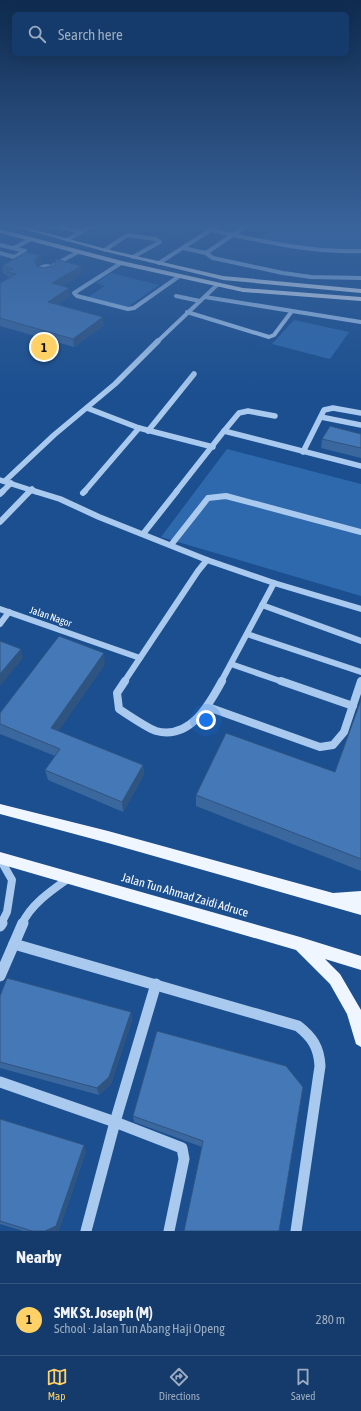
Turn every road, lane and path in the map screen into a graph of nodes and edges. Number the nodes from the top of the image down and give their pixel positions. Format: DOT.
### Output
graph roads {
  1 [pos="92,281"];
  2 [pos="172,281"];
  3 [pos="200,281"];
  4 [pos="256,281"];
  5 [pos="217,285"];
  6 [pos="361,291"];
  7 [pos="176,296"];
  8 [pos="205,297"];
  9 [pos="361,300"];
  10 [pos="200,301"];
  11 [pos="292,311"];
  12 [pos="187,312"];
  13 [pos="361,322"];
  14 [pos="194,374"];
  15 [pos="87,408"];
  16 [pos="361,413"];
  17 [pos="275,416"];
  18 [pos="321,418"];
  19 [pos="361,425"];
  20 [pos="139,428"];
  21 [pos="148,431"];
  22 [pos="224,431"];
  23 [pos="213,447"];
  24 [pos="303,452"];
  25 [pos="361,466"];
  26 [pos="5,481"];
  27 [pos="32,489"];
  28 [pos="83,493"];
  29 [pos="0,494"];
  30 [pos="0,522"];
  31 [pos="361,532"];
  32 [pos="142,534"];
  33 [pos="171,545"];
  34 [pos="207,560"];
  35 [pos="274,583"];
  36 [pos="262,605"];
  37 [pos="0,609"];
  38 [pos="361,609"];
  39 [pos="9,612"];
  40 [pos="0,624"];
  41 [pos="246,634"];
  42 [pos="361,641"];
  43 [pos="140,658"];
  44 [pos="231,664"];
  45 [pos="361,672"];
  46 [pos="361,682"];
  47 [pos="353,706"];
  48 [pos="208,707"];
  49 [pos="0,809"];
  50 [pos="0,859"];
  51 [pos="69,878"];
  52 [pos="361,897"];
  53 [pos="327,900"];
  54 [pos="361,908"];
  55 [pos="0,926"];
  56 [pos="14,944"];
  57 [pos="300,944"];
  58 [pos="361,963"];
  59 [pos="0,976"];
  60 [pos="156,984"];
  61 [pos="361,1038"];
  62 [pos="0,1082"];
  63 [pos="115,1122"];
  64 [pos="86,1231"];
  65 [pos="169,1231"];
  66 [pos="296,1231"];
  1 -- 2 [label="street"];
  3 -- 5 [label="main road"];
  4 -- 6 [label="main road"];
  5 -- 8 [label="street"];
  5 -- 9 [label="main road"];
  7 -- 10 [label="street"];
  8 -- 10 [label="street"];
  8 -- 11 [label="street"];
  10 -- 12 [label="street"];
  11 -- 12 [label="street"];
  11 -- 13 [label="street"];
  12 -- 15 [label="street"];
  14 -- 21 [label="street"];
  15 -- 20 [label="street"];
  15 -- 26 [label="street"];
  16 -- 18 [label="street"];
  17 -- 22 [label="street"];
  18 -- 19 [label="street"];
  18 -- 24 [label="street"];
  20 -- 21 [label="street"];
  20 -- 28 [label="street"];
  21 -- 23 [label="street"];
  22 -- 23 [label="street"];
  22 -- 24 [label="street"];
  23 -- 32 [label="street"];
  24 -- 25 [label="street"];
  26 -- 27 [label="street"];
  26 -- 29 [label="street"];
  27 -- 30 [label="street"];
  27 -- 32 [label="street"];
  31 -- 33 [label="street"];
  32 -- 33 [label="street"];
  33 -- 34 [label="street"];
  34 -- 35 [label="street"];
  34 -- 43 [label="street"];
  35 -- 36 [label="street"];
  35 -- 38 [label="street"];
  36 -- 41 [label="street"];
  36 -- 42 [label="street"];
  37 -- 39 [label="street, Jalan Nagor"];
  39 -- 40 [label="street"];
  39 -- 43 [label="street, Jalan Nagor"];
  41 -- 44 [label="street"];
  41 -- 45 [label="street"];
  43 -- 48 [label="street"];
  44 -- 47 [label="street"];
  44 -- 48 [label="street"];
  46 -- 47 [label="street"];
  47 -- 48 [label="street"];
  49 -- 53 [label="main road"];
  50 -- 51 [label="main road, Jalan Tun Ahmad Zaidi Adruce"];
  50 -- 55 [label="street"];
  51 -- 56 [label="street"];
  51 -- 57 [label="main road, Jalan Tun Ahmad Zaidi Adruce"];
  52 -- 53 [label="main road"];
  53 -- 54 [label="main road"];
  56 -- 59 [label="street"];
  56 -- 60 [label="street"];
  57 -- 58 [label="main road, Jalan Tun Ahmad Zaidi Adruce"];
  57 -- 61 [label="main road"];
  60 -- 63 [label="street"];
  60 -- 66 [label="street"];
  62 -- 63 [label="street"];
  63 -- 64 [label="street"];
  63 -- 65 [label="street"];
}
